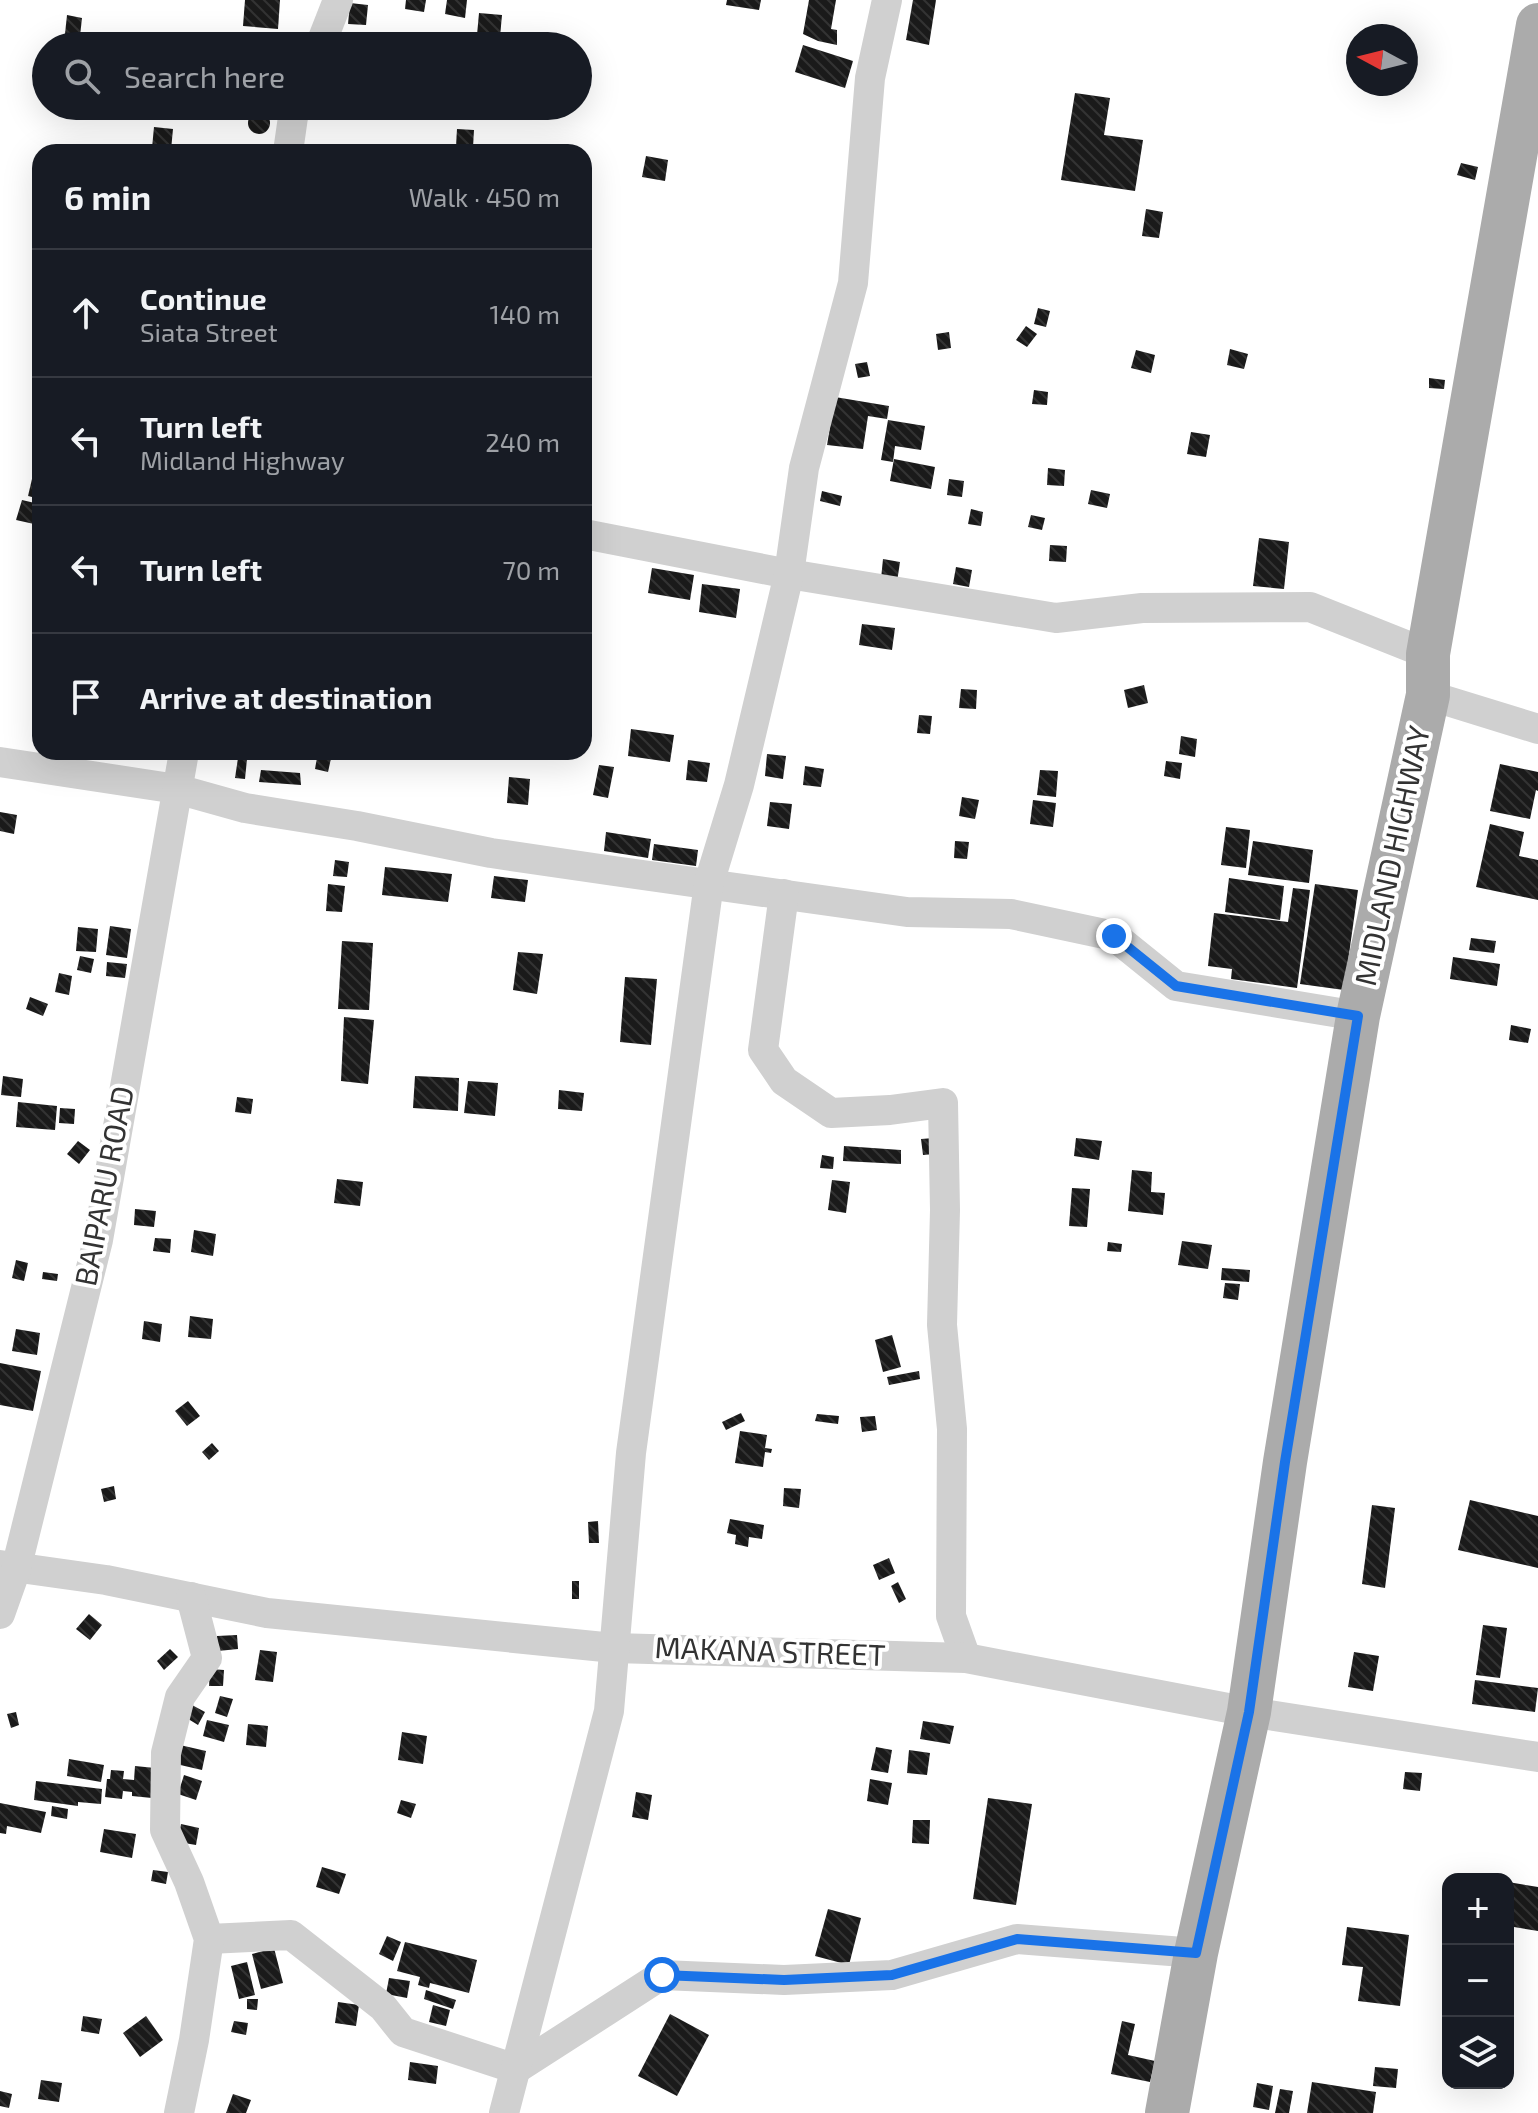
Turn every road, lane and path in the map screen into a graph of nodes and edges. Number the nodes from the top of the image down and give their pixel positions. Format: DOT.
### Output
graph roads {
  1 [pos="338,0"];
  2 [pos="887,0"];
  3 [pos="1538,25"];
  4 [pos="325,32"];
  5 [pos="294,120"];
  6 [pos="290,144"];
  7 [pos="592,536"];
  8 [pos="789,574"];
  9 [pos="1428,674"];
  10 [pos="1538,729"];
  11 [pos="182,760"];
  12 [pos="0,762"];
  13 [pos="177,789"];
  14 [pos="709,883"];
  15 [pos="784,894"];
  16 [pos="1358,1016"];
  17 [pos="8,1567"];
  18 [pos="191,1597"];
  19 [pos="0,1614"];
  20 [pos="614,1648"];
  21 [pos="966,1658"];
  22 [pos="1249,1712"];
  23 [pos="1538,1757"];
  24 [pos="209,1939"];
  25 [pos="1196,1953"];
  26 [pos="516,2069"];
  27 [pos="179,2113"];
  28 [pos="504,2113"];
  29 [pos="1167,2113"];
  1 -- 4 [label="street"];
  2 -- 8 [label="street"];
  3 -- 9 [label="main road, MIDLAND HIGHWAY"];
  5 -- 6 [label="street"];
  7 -- 8 [label="street"];
  8 -- 9 [label="street"];
  8 -- 14 [label="street"];
  9 -- 10 [label="street"];
  9 -- 16 [label="main road, MIDLAND HIGHWAY"];
  11 -- 13 [label="street, BAIPARU ROAD"];
  12 -- 13 [label="street"];
  13 -- 14 [label="street"];
  13 -- 17 [label="street, BAIPARU ROAD"];
  14 -- 15 [label="street"];
  14 -- 20 [label="street"];
  15 -- 16 [label="street"];
  15 -- 21 [label="street"];
  16 -- 22 [label="main road, MIDLAND HIGHWAY"];
  17 -- 18 [label="street, MAKANA STREET"];
  17 -- 19 [label="street, BAIPARU ROAD"];
  18 -- 20 [label="street, MAKANA STREET"];
  18 -- 24 [label="street"];
  20 -- 21 [label="street, MAKANA STREET"];
  20 -- 26 [label="street"];
  21 -- 22 [label="street, MAKANA STREET"];
  22 -- 23 [label="street, MAKANA STREET"];
  22 -- 25 [label="main road, MIDLAND HIGHWAY"];
  24 -- 26 [label="street"];
  24 -- 27 [label="street"];
  25 -- 26 [label="street"];
  25 -- 29 [label="main road, MIDLAND HIGHWAY"];
  26 -- 28 [label="street"];
}
